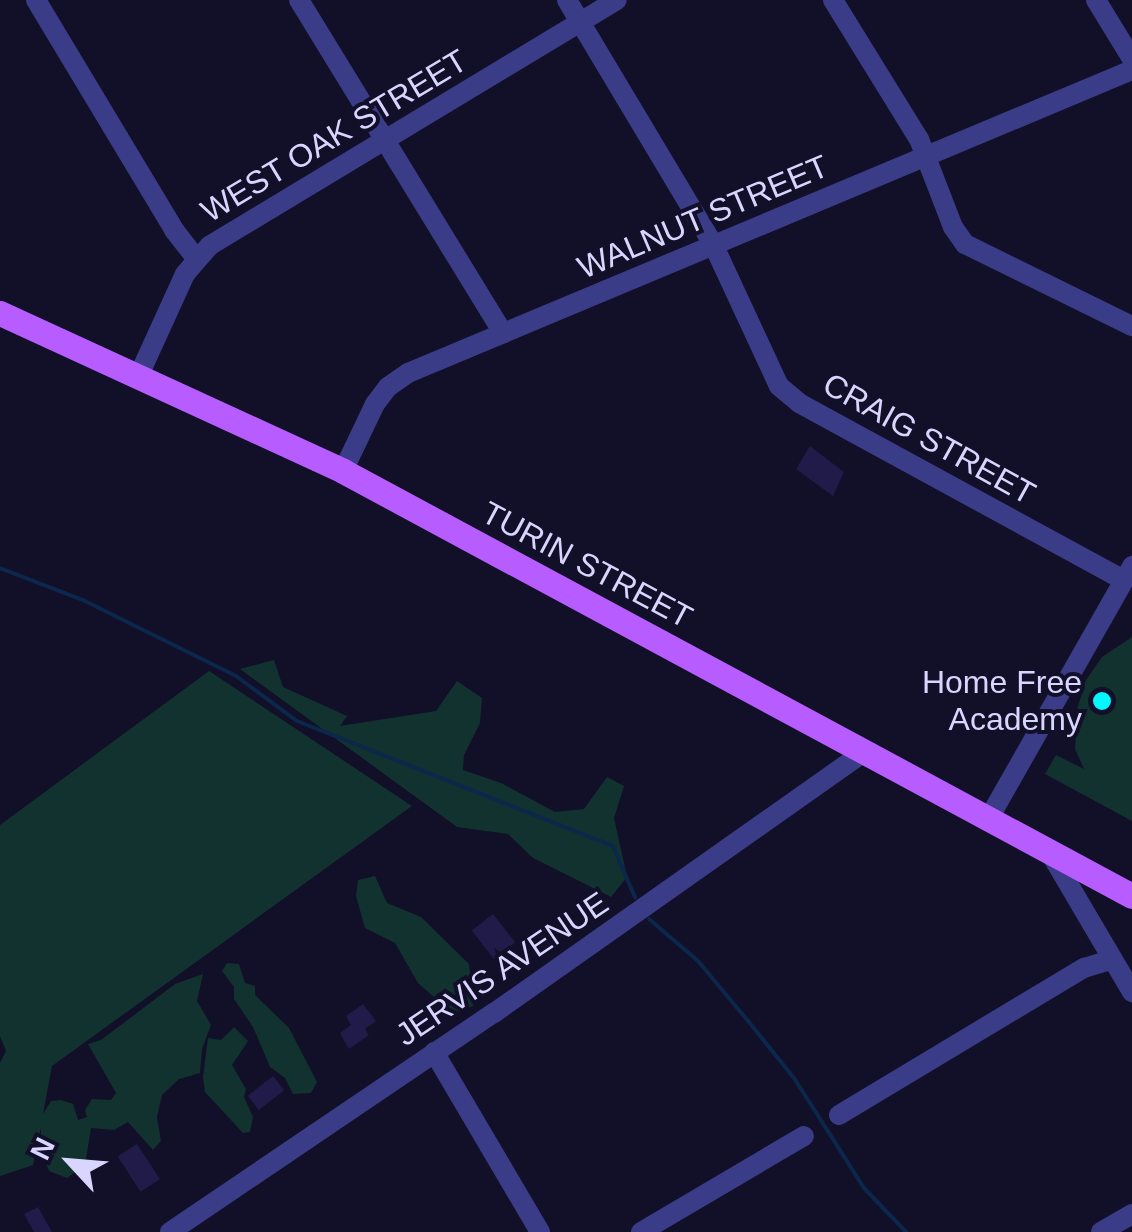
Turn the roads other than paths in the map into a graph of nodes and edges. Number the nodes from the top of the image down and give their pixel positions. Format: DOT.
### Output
graph roads {
  1 [pos="36,0"];
  2 [pos="299,0"];
  3 [pos="567,0"];
  4 [pos="617,0"];
  5 [pos="833,0"];
  6 [pos="1096,0"];
  7 [pos="580,22"];
  8 [pos="1132,59"];
  9 [pos="1132,70"];
  10 [pos="384,140"];
  11 [pos="926,156"];
  12 [pos="714,246"];
  13 [pos="196,258"];
  14 [pos="0,313"];
  15 [pos="1132,326"];
  16 [pos="503,333"];
  17 [pos="139,375"];
  18 [pos="343,472"];
  19 [pos="1128,573"];
  20 [pos="866,752"];
  21 [pos="989,818"];
  22 [pos="1049,851"];
  23 [pos="1132,896"];
  24 [pos="1113,959"];
  25 [pos="1132,992"];
  26 [pos="434,1052"];
  27 [pos="839,1116"];
  28 [pos="804,1136"];
  29 [pos="1132,1214"];
  30 [pos="180,1229"];
  31 [pos="540,1232"];
  32 [pos="641,1232"];
  33 [pos="1101,1232"];
  1 -- 13 [label="street"];
  2 -- 10 [label="street"];
  3 -- 7 [label="street, CRAIG STREET"];
  4 -- 7 [label="street, WEST OAK STREET"];
  5 -- 11 [label="street"];
  6 -- 8 [label="street"];
  7 -- 10 [label="street, WEST OAK STREET"];
  7 -- 12 [label="street, CRAIG STREET"];
  9 -- 11 [label="street, WALNUT STREET"];
  10 -- 13 [label="street, WEST OAK STREET"];
  10 -- 16 [label="street"];
  11 -- 12 [label="street, WALNUT STREET"];
  11 -- 15 [label="street"];
  12 -- 16 [label="street, WALNUT STREET"];
  12 -- 19 [label="street, CRAIG STREET"];
  13 -- 17 [label="street, WEST OAK STREET"];
  14 -- 17 [label="main road, TURIN STREET"];
  16 -- 18 [label="street, WALNUT STREET"];
  17 -- 18 [label="main road, TURIN STREET"];
  18 -- 20 [label="main road, TURIN STREET"];
  19 -- 21 [label="street"];
  20 -- 21 [label="main road, TURIN STREET"];
  20 -- 26 [label="street, JERVIS AVENUE"];
  21 -- 22 [label="main road, TURIN STREET"];
  22 -- 23 [label="main road, TURIN STREET"];
  22 -- 24 [label="street"];
  24 -- 25 [label="street"];
  24 -- 27 [label="street"];
  26 -- 30 [label="street, JERVIS AVENUE"];
  26 -- 31 [label="street"];
  28 -- 32 [label="street"];
  29 -- 33 [label="street"];
}
